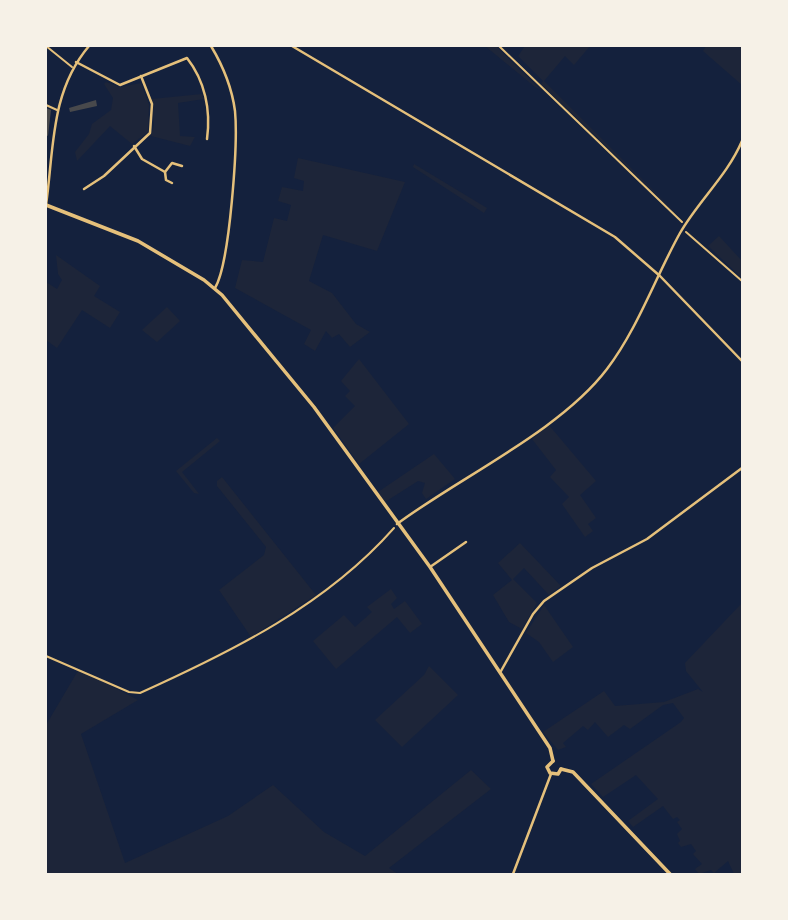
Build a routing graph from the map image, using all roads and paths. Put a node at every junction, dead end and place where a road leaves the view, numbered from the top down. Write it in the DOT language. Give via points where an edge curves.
graph roads {
  1 [pos="46,46"];
  2 [pos="89,46"];
  3 [pos="211,46"];
  4 [pos="292,46"];
  5 [pos="499,46"];
  6 [pos="76,62"];
  7 [pos="73,68"];
  8 [pos="141,76"];
  9 [pos="46,105"];
  10 [pos="58,110"];
  11 [pos="207,139"];
  12 [pos="743,141"];
  13 [pos="134,145"];
  14 [pos="182,166"];
  15 [pos="166,172"];
  16 [pos="172,183"];
  17 [pos="84,189"];
  18 [pos="46,205"];
  19 [pos="684,227"];
  20 [pos="660,276"];
  21 [pos="743,281"];
  22 [pos="215,288"];
  23 [pos="743,361"];
  24 [pos="743,468"];
  25 [pos="397,524"];
  26 [pos="466,542"];
  27 [pos="430,568"];
  28 [pos="46,656"];
  29 [pos="501,671"];
  30 [pos="553,761"];
  31 [pos="561,769"];
  32 [pos="551,774"];
  33 [pos="513,874"];
  34 [pos="670,874"];
  1 -- 7 [label="lane"];
  2 -- 6 [label="street"];
  3 -- 22 [label="street" via="231,91 235,119 225,246"];
  4 -- 20 [label="street" via="615,237"];
  5 -- 19 [label="path"];
  6 -- 7 [label="street"];
  6 -- 8 [label="street" via="115,85"];
  7 -- 10 [label="street"];
  8 -- 11 [label="street" via="187,58 208,107"];
  8 -- 13 [label="street" via="152,104 152,124 148,136"];
  9 -- 10 [label="lane"];
  10 -- 18 [label="street"];
  12 -- 19 [label="street" via="728,171"];
  13 -- 15 [label="street" via="142,159"];
  13 -- 17 [label="street"];
  14 -- 15 [label="street" via="172,163"];
  15 -- 16 [label="street" via="166,180"];
  18 -- 22 [label="street" via="128,236"];
  19 -- 20 [label="street"];
  19 -- 21 [label="path"];
  20 -- 23 [label="street"];
  20 -- 25 [label="street" via="614,357 586,391 526,438"];
  22 -- 25 [label="street" via="314,407"];
  24 -- 29 [label="street" via="647,539 592,568 544,601"];
  25 -- 27 [label="street"];
  25 -- 28 [label="path" via="357,566 281,622 134,694"];
  26 -- 27 [label="street"];
  27 -- 29 [label="street"];
  29 -- 30 [label="street" via="550,748"];
  30 -- 31 [label="street"];
  30 -- 32 [label="street" via="548,767"];
  31 -- 32 [label="street"];
  31 -- 34 [label="street" via="573,772"];
  32 -- 33 [label="street"];
}
